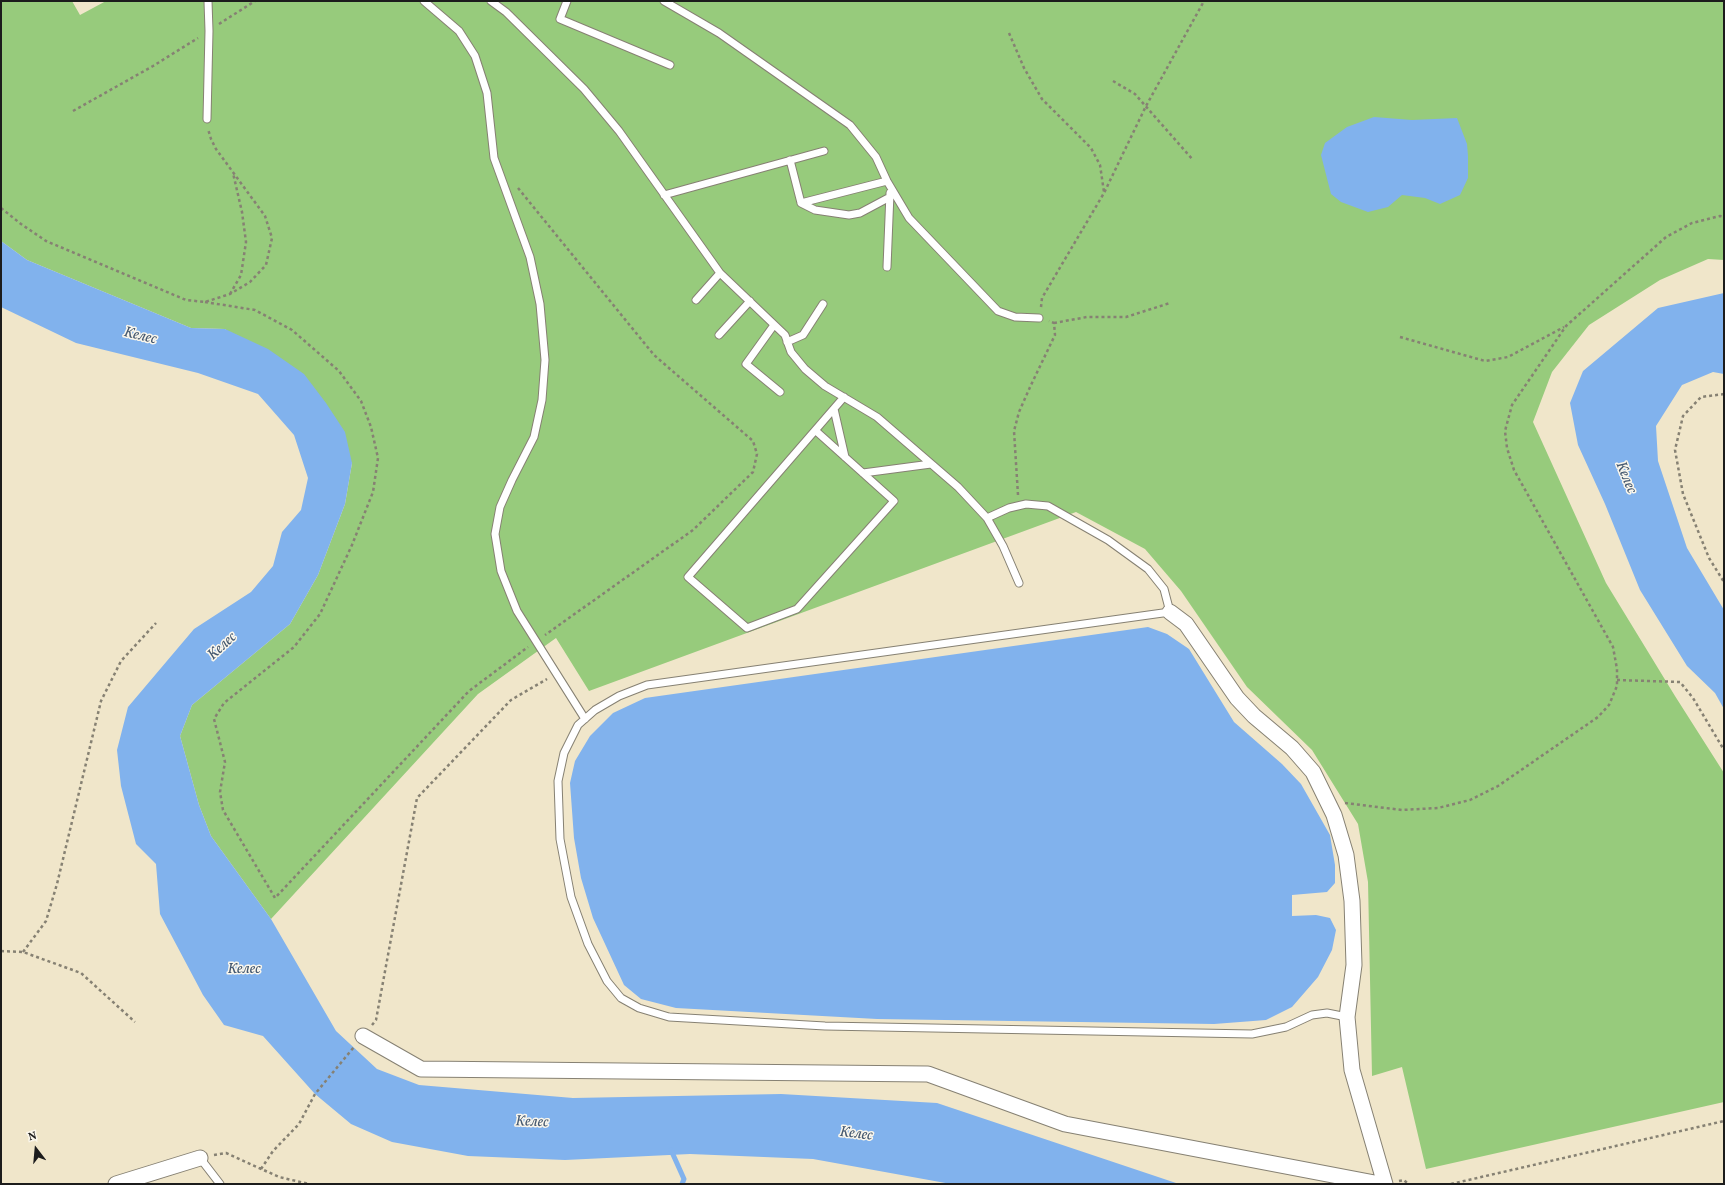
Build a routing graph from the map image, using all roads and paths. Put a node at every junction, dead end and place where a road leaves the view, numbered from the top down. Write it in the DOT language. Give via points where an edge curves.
graph roads {
  1 [pos="208,1"];
  2 [pos="255,1"];
  3 [pos="424,1"];
  4 [pos="491,1"];
  5 [pos="567,1"];
  6 [pos="664,1"];
  7 [pos="1204,1"];
  8 [pos="209,31"];
  9 [pos="1009,33"];
  10 [pos="670,65"];
  11 [pos="1113,81"];
  12 [pos="1146,106"];
  13 [pos="73,111"];
  14 [pos="206,119"];
  15 [pos="824,151"];
  16 [pos="790,160"];
  17 [pos="1193,160"];
  18 [pos="233,172"];
  19 [pos="514,183"];
  20 [pos="889,184"];
  21 [pos="1104,193"];
  22 [pos="664,195"];
  23 [pos="890,197"];
  24 [pos="801,203"];
  25 [pos="1,208"];
  26 [pos="1724,217"];
  27 [pos="887,267"];
  28 [pos="720,273"];
  29 [pos="230,294"];
  30 [pos="696,300"];
  31 [pos="750,301"];
  32 [pos="204,302"];
  33 [pos="1170,303"];
  34 [pos="823,304"];
  35 [pos="1039,318"];
  36 [pos="1054,323"];
  37 [pos="774,325"];
  38 [pos="1566,326"];
  39 [pos="719,335"];
  40 [pos="1400,337"];
  41 [pos="787,342"];
  42 [pos="780,392"];
  43 [pos="1724,394"];
  44 [pos="844,397"];
  45 [pos="834,409"];
  46 [pos="816,431"];
  47 [pos="845,457"];
  48 [pos="931,464"];
  49 [pos="862,473"];
  50 [pos="1019,506"];
  51 [pos="987,518"];
  52 [pos="1724,582"];
  53 [pos="1019,583"];
  54 [pos="1170,612"];
  55 [pos="156,624"];
  56 [pos="536,641"];
  57 [pos="556,674"];
  58 [pos="1617,680"];
  59 [pos="585,719"];
  60 [pos="1724,750"];
  61 [pos="1327,800"];
  62 [pos="1,951"];
  63 [pos="23,952"];
  64 [pos="1347,1018"];
  65 [pos="135,1022"];
  66 [pos="363,1036"];
  67 [pos="1724,1121"];
  68 [pos="200,1158"];
  69 [pos="261,1169"];
  70 [pos="116,1184"];
  71 [pos="220,1184"];
  72 [pos="309,1184"];
  73 [pos="1380,1184"];
  74 [pos="1385,1184"];
  75 [pos="1451,1184"];
  1 -- 8 [label="lane"];
  2 -- 8 [label="path"];
  3 -- 56 [label="lane" via="459,31 475,56 487,93 494,158 530,257 540,304 545,360 542,400 534,437 500,506 495,534 501,571 517,611"];
  4 -- 22 [label="lane" via="506,12 584,89 619,131"];
  5 -- 10 [label="lane" via="560,19"];
  6 -- 20 [label="lane" via="719,33 850,125 876,157"];
  7 -- 12 [label="path"];
  8 -- 13 [label="path" via="154,66"];
  8 -- 14 [label="lane"];
  9 -- 21 [label="path" via="1024,68 1042,99 1091,148 1100,165"];
  11 -- 12 [label="path" via="1135,94"];
  12 -- 17 [label="path"];
  12 -- 21 [label="path"];
  14 -- 18 [label="path" via="210,139"];
  15 -- 16 [label="lane"];
  16 -- 22 [label="lane"];
  16 -- 24 [label="lane"];
  18 -- 29 [label="path" via="246,242 240,275"];
  18 -- 29 [label="path" via="265,216 272,238 266,265 250,282"];
  19 -- 56 [label="path" via="654,356 753,441 757,454 753,472 693,530"];
  20 -- 23 [label="lane"];
  20 -- 24 [label="lane"];
  20 -- 35 [label="lane" via="909,218 998,311 1015,317"];
  21 -- 35 [label="path" via="1042,298"];
  22 -- 28 [label="lane"];
  23 -- 24 [label="lane" via="860,213 849,215 815,210"];
  23 -- 27 [label="lane"];
  25 -- 32 [label="path" via="46,241 186,300"];
  26 -- 38 [label="path" via="1692,223 1666,236"];
  28 -- 30 [label="lane"];
  28 -- 31 [label="lane"];
  29 -- 32 [label="path"];
  31 -- 37 [label="lane"];
  31 -- 39 [label="lane"];
  32 -- 56 [label="path" via="255,310 292,330 339,371 361,401 371,427 378,458 373,492 320,614 294,647 224,703 214,719 225,762 220,792 223,810 275,898 469,691"];
  33 -- 36 [label="path" via="1126,317 1087,317"];
  34 -- 41 [label="lane" via="803,335"];
  35 -- 36 [label="path"];
  36 -- 50 [label="path" via="1055,335 1019,412 1014,431"];
  37 -- 41 [label="lane" via="785,335"];
  37 -- 42 [label="lane" via="746,364"];
  38 -- 40 [label="path" via="1508,357 1485,361"];
  38 -- 58 [label="path" via="1512,406 1505,431 1507,448 1514,470 1613,647"];
  41 -- 44 [label="lane" via="791,352 805,369 825,386"];
  43 -- 52 [label="path" via="1701,397 1683,416 1674,450 1683,494 1709,558"];
  44 -- 45 [label="lane"];
  44 -- 48 [label="lane" via="876,417"];
  45 -- 46 [label="lane"];
  45 -- 47 [label="lane"];
  46 -- 47 [label="lane"];
  46 -- 49 [label="lane" via="688,577 747,628 797,609 894,501"];
  47 -- 49 [label="lane"];
  48 -- 49 [label="lane"];
  48 -- 51 [label="lane" via="958,487"];
  50 -- 51 [label="lane"];
  50 -- 54 [label="lane" via="1048,506 1108,540 1148,569 1164,589"];
  51 -- 53 [label="lane" via="1004,546"];
  54 -- 59 [label="lane" via="647,685 619,696"];
  54 -- 61 [label="street" via="1186,624 1237,698 1292,748 1313,772"];
  55 -- 63 [label="path" via="121,661 101,701 46,921"];
  56 -- 57 [label="lane"];
  57 -- 59 [label="lane"];
  57 -- 66 [label="path" via="511,700 417,798 376,1020"];
  58 -- 60 [label="path" via="1680,682 1693,698"];
  58 -- 61 [label="path" via="1609,705 1598,716 1498,786 1470,800 1438,808 1402,810"];
  59 -- 64 [label="lane" via="578,725 564,753 558,781 560,839 571,897 588,944 607,981 622,998 639,1008 669,1017 824,1026 1244,1034 1286,1027 1312,1015 1327,1013"];
  61 -- 64 [label="street" via="1346,855 1352,901 1354,965"];
  62 -- 63 [label="path"];
  63 -- 65 [label="path" via="81,973"];
  64 -- 74 [label="street" via="1352,1070"];
  66 -- 69 [label="path" via="315,1094 299,1124 273,1151"];
  66 -- 73 [label="street" via="421,1069 928,1074 1065,1124"];
  67 -- 75 [label="path"];
  68 -- 69 [label="path" via="226,1153"];
  68 -- 70 [label="street"];
  68 -- 71 [label="lane"];
  69 -- 72 [label="path" via="279,1177"];
}
